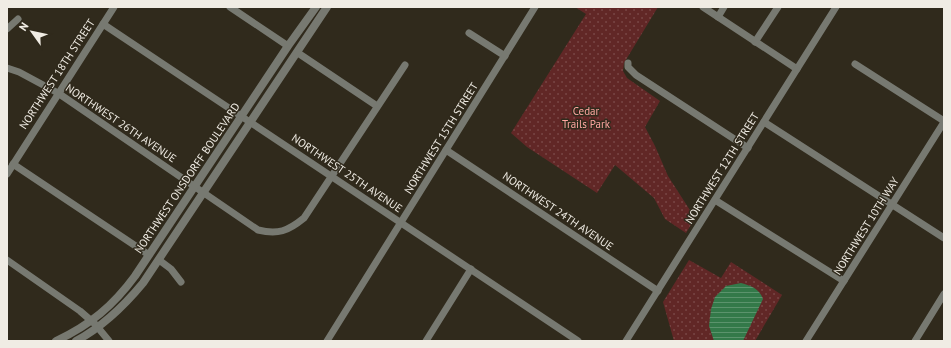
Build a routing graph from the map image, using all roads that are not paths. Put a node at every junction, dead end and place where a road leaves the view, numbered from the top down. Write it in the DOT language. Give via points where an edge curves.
graph roads {
  1 [pos="114,7"];
  2 [pos="230,7"];
  3 [pos="316,7"];
  4 [pos="327,7"];
  5 [pos="535,7"];
  6 [pos="703,7"];
  7 [pos="724,7"];
  8 [pos="778,7"];
  9 [pos="836,7"];
  10 [pos="718,17"];
  11 [pos="18,19"];
  12 [pos="103,24"];
  13 [pos="7,29"];
  14 [pos="469,34"];
  15 [pos="755,42"];
  16 [pos="288,46"];
  17 [pos="298,52"];
  18 [pos="505,56"];
  19 [pos="628,63"];
  20 [pos="855,64"];
  21 [pos="405,65"];
  22 [pos="7,68"];
  23 [pos="797,69"];
  24 [pos="58,93"];
  25 [pos="378,106"];
  26 [pos="242,117"];
  27 [pos="251,122"];
  28 [pos="764,122"];
  29 [pos="944,122"];
  30 [pos="748,148"];
  31 [pos="446,150"];
  32 [pos="13,164"];
  33 [pos="7,174"];
  34 [pos="331,176"];
  35 [pos="195,187"];
  36 [pos="204,193"];
  37 [pos="715,200"];
  38 [pos="892,204"];
  39 [pos="401,223"];
  40 [pos="944,238"];
  41 [pos="149,255"];
  42 [pos="7,260"];
  43 [pos="160,260"];
  44 [pos="471,270"];
  45 [pos="844,281"];
  46 [pos="181,282"];
  47 [pos="658,291"];
  48 [pos="944,294"];
  49 [pos="92,321"];
  50 [pos="98,328"];
  51 [pos="56,341"];
  52 [pos="76,341"];
  53 [pos="109,341"];
  54 [pos="327,341"];
  55 [pos="427,341"];
  56 [pos="578,341"];
  57 [pos="626,341"];
  58 [pos="806,341"];
  59 [pos="915,341"];
  1 -- 12 [label="street, NORTHWEST 18TH STREET"];
  2 -- 16 [label="street"];
  3 -- 16 [label="street, NORTHWEST ONSDORFF BOULEVARD"];
  4 -- 17 [label="street, NORTHWEST ONSDORFF BOULEVARD"];
  5 -- 18 [label="street, NORTHWEST 15TH STREET"];
  6 -- 10 [label="street"];
  7 -- 10 [label="street"];
  8 -- 15 [label="street"];
  9 -- 23 [label="street, NORTHWEST 12TH STREET"];
  10 -- 15 [label="street"];
  11 -- 13 [label="street"];
  12 -- 24 [label="street, NORTHWEST 18TH STREET"];
  12 -- 26 [label="street, NORTHWEST 25TH AVENUE"];
  14 -- 18 [label="street"];
  15 -- 23 [label="street"];
  16 -- 26 [label="street, NORTHWEST ONSDORFF BOULEVARD"];
  17 -- 25 [label="street"];
  17 -- 27 [label="street, NORTHWEST ONSDORFF BOULEVARD"];
  18 -- 31 [label="street, NORTHWEST 15TH STREET"];
  19 -- 30 [label="street" via="628,67 636,75"];
  20 -- 29 [label="street"];
  21 -- 25 [label="street"];
  22 -- 24 [label="street, NORTHWEST 26TH AVENUE"];
  23 -- 28 [label="street, NORTHWEST 12TH STREET"];
  24 -- 32 [label="street, NORTHWEST 18TH STREET"];
  24 -- 35 [label="street, NORTHWEST 26TH AVENUE"];
  25 -- 34 [label="street"];
  26 -- 27 [label="street, NORTHWEST 25TH AVENUE"];
  26 -- 35 [label="street, NORTHWEST ONSDORFF BOULEVARD"];
  27 -- 34 [label="street, NORTHWEST 25TH AVENUE"];
  27 -- 36 [label="street, NORTHWEST ONSDORFF BOULEVARD"];
  28 -- 30 [label="street, NORTHWEST 12TH STREET"];
  28 -- 38 [label="street"];
  29 -- 38 [label="street, NORTHWEST 10TH WAY"];
  30 -- 37 [label="street, NORTHWEST 12TH STREET"];
  31 -- 39 [label="street, NORTHWEST 15TH STREET"];
  31 -- 47 [label="street, NORTHWEST 24TH AVENUE"];
  32 -- 33 [label="street, NORTHWEST 18TH STREET"];
  32 -- 41 [label="street"];
  34 -- 36 [label="street, NORTHWEST 26TH AVENUE" via="304,218 295,226 270,233 258,230"];
  34 -- 39 [label="street, NORTHWEST 25TH AVENUE"];
  35 -- 36 [label="street, NORTHWEST 26TH AVENUE"];
  35 -- 41 [label="street, NORTHWEST ONSDORFF BOULEVARD"];
  36 -- 43 [label="street, NORTHWEST ONSDORFF BOULEVARD"];
  37 -- 45 [label="street"];
  37 -- 47 [label="street, NORTHWEST 12TH STREET"];
  38 -- 40 [label="street"];
  38 -- 45 [label="street, NORTHWEST 10TH WAY"];
  39 -- 44 [label="street, NORTHWEST 25TH AVENUE"];
  39 -- 54 [label="street, NORTHWEST 15TH STREET"];
  41 -- 49 [label="street, NORTHWEST ONSDORFF BOULEVARD" via="123,292"];
  42 -- 49 [label="street"];
  43 -- 46 [label="street"];
  43 -- 50 [label="street, NORTHWEST ONSDORFF BOULEVARD" via="130,299"];
  44 -- 55 [label="street"];
  44 -- 56 [label="street, NORTHWEST 25TH AVENUE"];
  45 -- 58 [label="street, NORTHWEST 10TH WAY"];
  47 -- 57 [label="street, NORTHWEST 12TH STREET"];
  48 -- 59 [label="street"];
  49 -- 50 [label="street"];
  49 -- 51 [label="street, NORTHWEST ONSDORFF BOULEVARD"];
  50 -- 52 [label="street, NORTHWEST ONSDORFF BOULEVARD"];
  50 -- 53 [label="street"];
}
